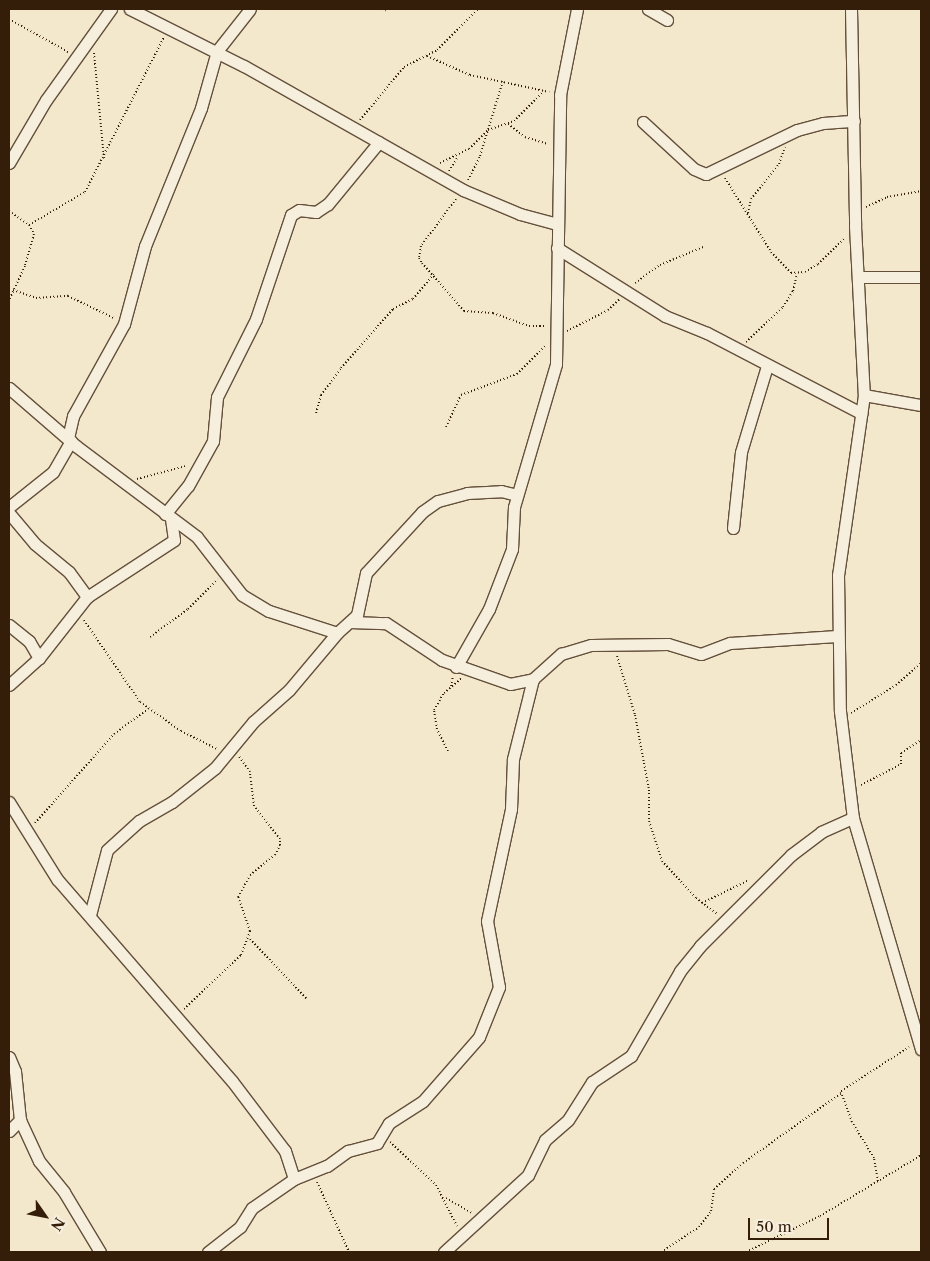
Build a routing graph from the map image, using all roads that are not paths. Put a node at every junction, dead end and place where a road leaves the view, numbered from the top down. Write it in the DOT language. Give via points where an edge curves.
graph roads {
  1 [pos="111,9"];
  2 [pos="130,9"];
  3 [pos="250,9"];
  4 [pos="577,9"];
  5 [pos="648,9"];
  6 [pos="851,9"];
  7 [pos="667,20"];
  8 [pos="217,51"];
  9 [pos="854,121"];
  10 [pos="643,122"];
  11 [pos="379,142"];
  12 [pos="9,163"];
  13 [pos="557,224"];
  14 [pos="556,248"];
  15 [pos="859,277"];
  16 [pos="921,277"];
  17 [pos="767,366"];
  18 [pos="9,388"];
  19 [pos="864,395"];
  20 [pos="921,405"];
  21 [pos="862,413"];
  22 [pos="69,440"];
  23 [pos="517,495"];
  24 [pos="9,507"];
  25 [pos="9,513"];
  26 [pos="168,516"];
  27 [pos="733,528"];
  28 [pos="87,597"];
  29 [pos="350,622"];
  30 [pos="9,625"];
  31 [pos="337,633"];
  32 [pos="837,636"];
  33 [pos="39,658"];
  34 [pos="456,667"];
  35 [pos="533,679"];
  36 [pos="9,685"];
  37 [pos="9,802"];
  38 [pos="853,818"];
  39 [pos="90,915"];
  40 [pos="920,1045"];
  41 [pos="9,1057"];
  42 [pos="20,1120"];
  43 [pos="9,1131"];
  44 [pos="294,1178"];
  45 [pos="100,1252"];
  46 [pos="208,1252"];
  47 [pos="444,1252"];
  1 -- 12 [label="street"];
  2 -- 8 [label="street"];
  3 -- 8 [label="street"];
  4 -- 13 [label="street" via="560,95"];
  5 -- 7 [label="street"];
  6 -- 9 [label="street"];
  8 -- 11 [label="street"];
  8 -- 22 [label="street" via="202,108 145,246 124,324 73,416"];
  9 -- 10 [label="street" via="823,123 706,174 694,169"];
  9 -- 15 [label="street"];
  11 -- 13 [label="street" via="463,190 520,214"];
  11 -- 26 [label="street" via="328,204 316,212 299,210 291,215 263,301 218,397 217,428 200,465"];
  13 -- 14 [label="street"];
  14 -- 17 [label="street" via="665,316"];
  14 -- 23 [label="street" via="556,364"];
  15 -- 16 [label="street"];
  15 -- 19 [label="street"];
  17 -- 21 [label="street"];
  17 -- 27 [label="street" via="741,452"];
  18 -- 22 [label="street"];
  19 -- 20 [label="street"];
  19 -- 21 [label="street"];
  21 -- 32 [label="street" via="843,523"];
  22 -- 24 [label="street" via="53,472"];
  22 -- 26 [label="street" via="128,482"];
  23 -- 29 [label="street" via="501,491 467,493 438,501 422,512 366,573 361,606"];
  23 -- 34 [label="street" via="512,516 512,548 489,609"];
  25 -- 28 [label="street" via="35,544 69,572"];
  26 -- 28 [label="street" via="174,540"];
  26 -- 31 [label="street" via="205,545 242,594 259,606"];
  28 -- 33 [label="street"];
  29 -- 31 [label="street"];
  29 -- 34 [label="street" via="386,623"];
  30 -- 33 [label="street" via="28,641"];
  31 -- 39 [label="street" via="230,751 172,802 139,821 107,850"];
  32 -- 35 [label="street" via="730,643 701,654 668,644 575,648 562,654"];
  32 -- 38 [label="street" via="840,719"];
  33 -- 36 [label="street"];
  34 -- 35 [label="street" via="510,684"];
  35 -- 44 [label="street" via="513,759 511,809 487,921 500,987 474,1045 423,1101 394,1118 378,1143 348,1151 312,1172"];
  37 -- 39 [label="street" via="57,879"];
  38 -- 40 [label="street"];
  38 -- 47 [label="street" via="822,832 791,855 690,958 635,1050 592,1082 568,1120 540,1146 528,1175"];
  39 -- 44 [label="street" via="178,1014 285,1151"];
  41 -- 42 [label="street" via="14,1071"];
  42 -- 43 [label="street"];
  42 -- 45 [label="street" via="43,1169 64,1192"];
  44 -- 46 [label="street" via="252,1208 240,1227"];
}
